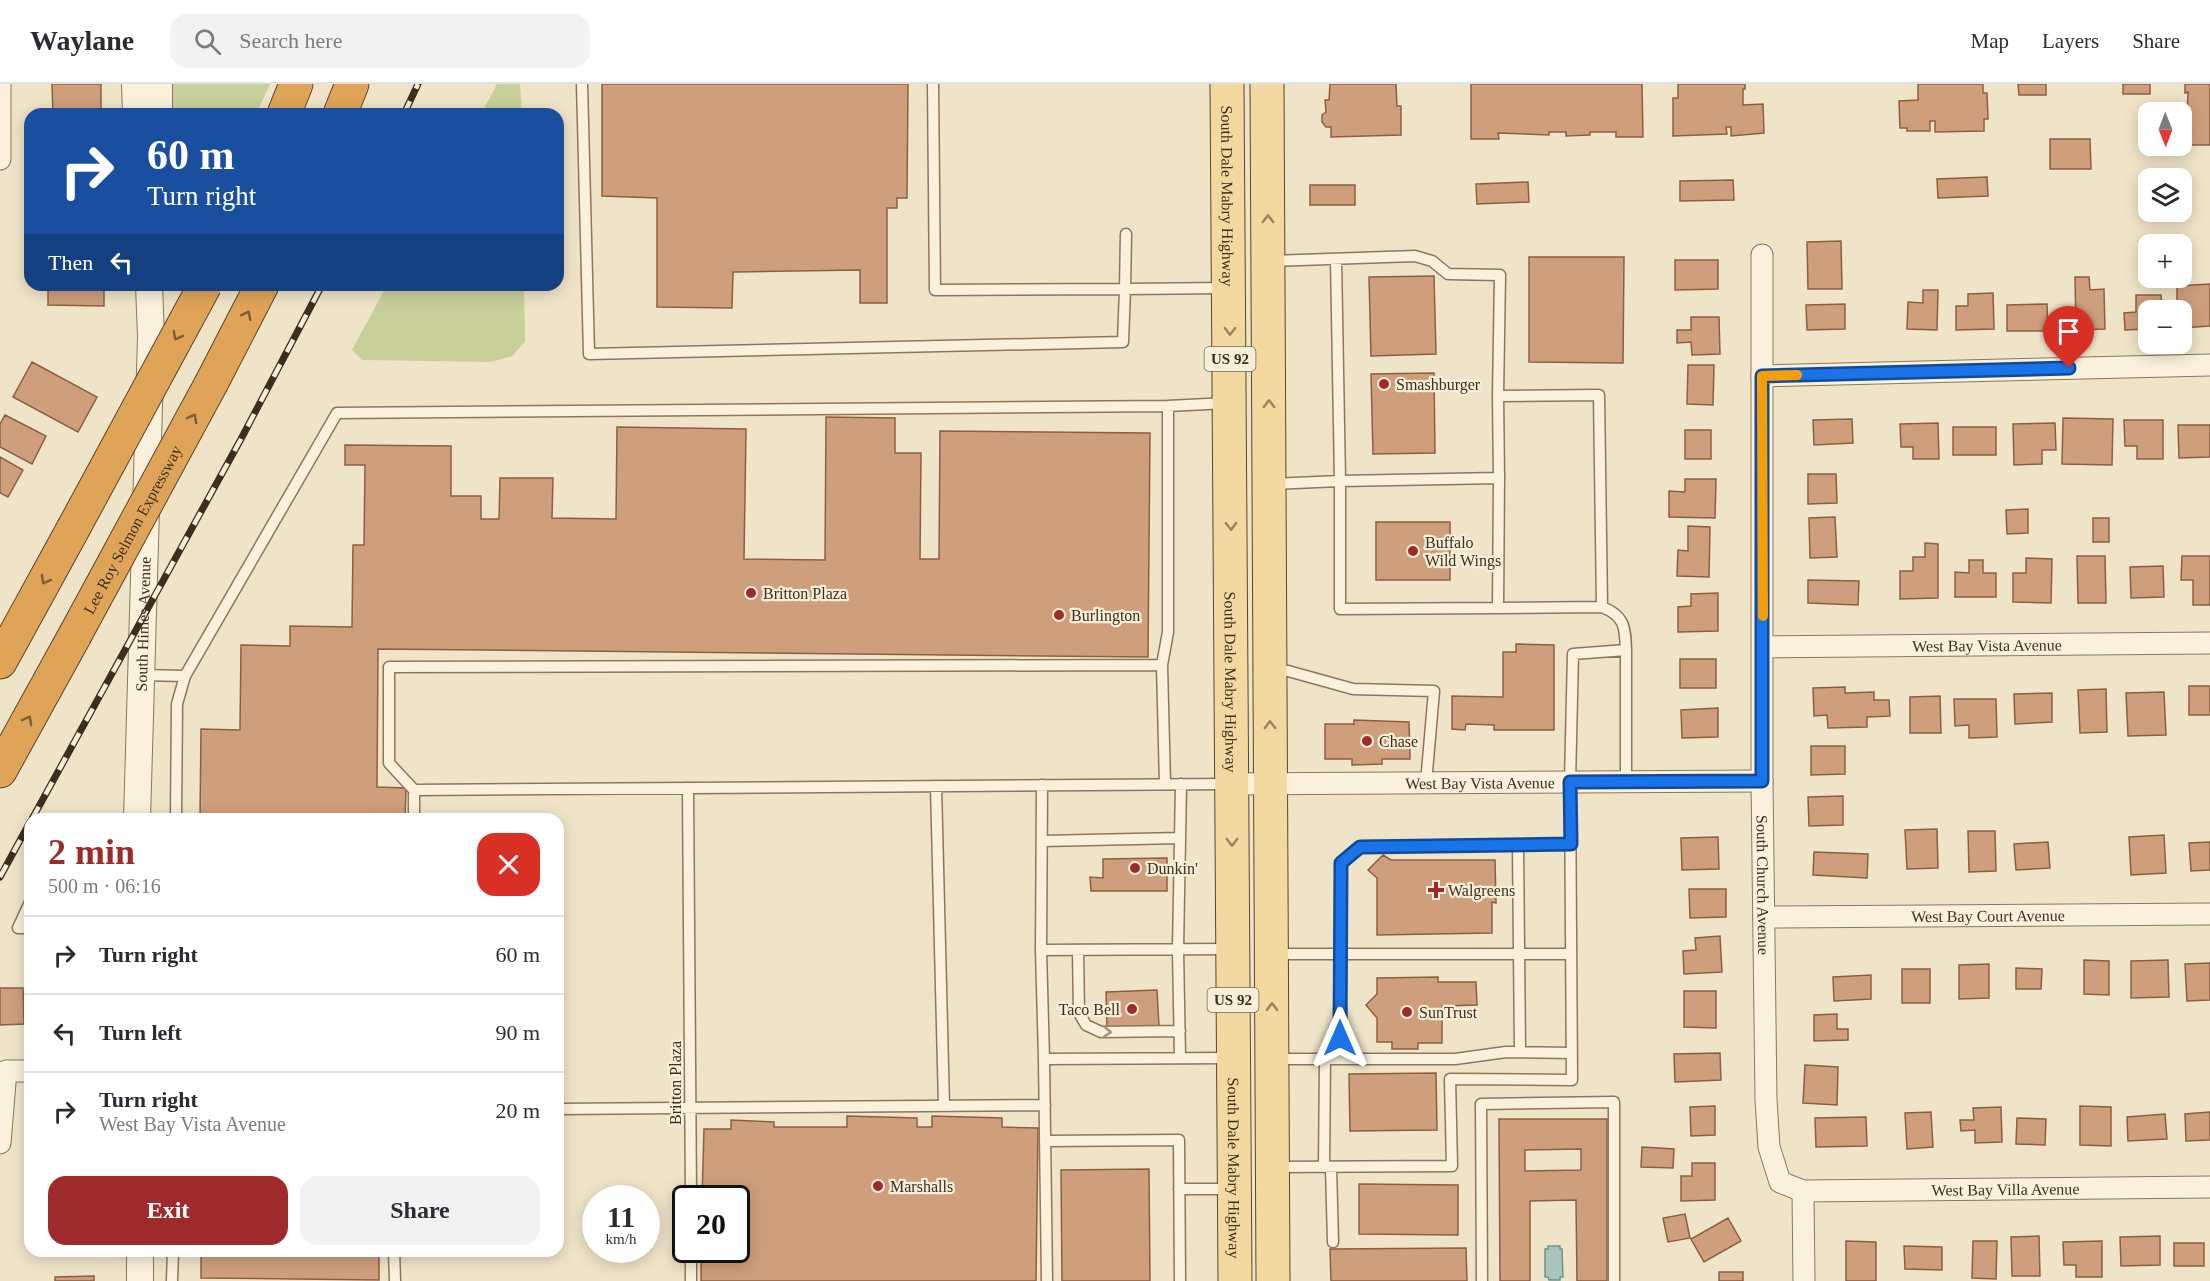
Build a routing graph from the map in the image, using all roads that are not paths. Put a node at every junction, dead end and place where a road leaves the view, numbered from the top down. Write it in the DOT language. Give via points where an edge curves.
graph roads {
  1 [pos="0,84"];
  2 [pos="135,84"];
  3 [pos="159,84"];
  4 [pos="296,84"];
  5 [pos="352,84"];
  6 [pos="582,84"];
  7 [pos="933,84"];
  8 [pos="1227,84"];
  9 [pos="1267,84"];
  10 [pos="0,104"];
  11 [pos="136,108"];
  12 [pos="159,108"];
  13 [pos="286,108"];
  14 [pos="342,108"];
  15 [pos="0,159"];
  16 [pos="1126,234"];
  17 [pos="1762,255"];
  18 [pos="1336,259"];
  19 [pos="1268,261"];
  20 [pos="1229,288"];
  21 [pos="1125,289"];
  22 [pos="149,291"];
  23 [pos="202,291"];
  24 [pos="259,291"];
  25 [pos="2210,365"];
  26 [pos="1762,376"];
  27 [pos="1498,396"];
  28 [pos="1168,406"];
  29 [pos="1230,406"];
  30 [pos="1499,477"];
  31 [pos="1340,481"];
  32 [pos="1269,484"];
  33 [pos="1270,584"];
  34 [pos="1602,607"];
  35 [pos="1498,608"];
  36 [pos="2210,643"];
  37 [pos="1763,647"];
  38 [pos="1626,650"];
  39 [pos="0,662"];
  40 [pos="1162,665"];
  41 [pos="1270,670"];
  42 [pos="141,675"];
  43 [pos="185,676"];
  44 [pos="0,771"];
  45 [pos="1762,781"];
  46 [pos="1570,782"];
  47 [pos="1626,782"];
  48 [pos="1426,783"];
  49 [pos="1166,784"];
  50 [pos="1181,784"];
  51 [pos="1232,784"];
  52 [pos="1271,784"];
  53 [pos="1042,785"];
  54 [pos="936,786"];
  55 [pos="688,788"];
  56 [pos="414,790"];
  57 [pos="137,813"];
  58 [pos="176,813"];
  59 [pos="414,813"];
  60 [pos="1180,838"];
  61 [pos="1042,842"];
  62 [pos="1571,844"];
  63 [pos="1518,845"];
  64 [pos="2210,914"];
  65 [pos="24,915"];
  66 [pos="1764,917"];
  67 [pos="24,928"];
  68 [pos="1178,949"];
  69 [pos="1233,949"];
  70 [pos="1041,950"];
  71 [pos="1078,950"];
  72 [pos="1271,954"];
  73 [pos="1340,954"];
  74 [pos="1519,954"];
  75 [pos="1571,954"];
  76 [pos="1180,1032"];
  77 [pos="1520,1052"];
  78 [pos="1572,1053"];
  79 [pos="1180,1058"];
  80 [pos="1234,1058"];
  81 [pos="1044,1059"];
  82 [pos="1272,1059"];
  83 [pos="1325,1059"];
  84 [pos="1340,1059"];
  85 [pos="24,1071"];
  86 [pos="1045,1105"];
  87 [pos="944,1106"];
  88 [pos="690,1108"];
  89 [pos="564,1109"];
  90 [pos="1045,1141"];
  91 [pos="0,1143"];
  92 [pos="1273,1167"];
  93 [pos="1328,1167"];
  94 [pos="691,1185"];
  95 [pos="2210,1187"];
  96 [pos="1179,1189"];
  97 [pos="1234,1189"];
  98 [pos="1803,1191"];
  99 [pos="1333,1242"];
  100 [pos="140,1257"];
  101 [pos="172,1257"];
  102 [pos="394,1257"];
  103 [pos="691,1263"];
  104 [pos="140,1281"];
  105 [pos="172,1281"];
  106 [pos="395,1281"];
  107 [pos="691,1281"];
  108 [pos="1047,1281"];
  109 [pos="1180,1281"];
  110 [pos="1235,1281"];
  111 [pos="1274,1281"];
  112 [pos="1482,1281"];
  113 [pos="1614,1281"];
  114 [pos="1804,1281"];
  1 -- 10 [label="street"];
  2 -- 11 [label="street"];
  3 -- 12 [label="street"];
  4 -- 13 [label="highway"];
  5 -- 14 [label="highway"];
  6 -- 21 [label="lane" via="589,354 1123,342"];
  7 -- 21 [label="lane" via="935,290"];
  8 -- 20 [label="main road, South Dale Mabry Highway / US 92"];
  19 -- 9 [label="main road, US 92, one-way"];
  10 -- 15 [label="street"];
  16 -- 21 [label="lane"];
  17 -- 26 [label="street, South Church Avenue"];
  18 -- 19 [label="lane"];
  18 -- 27 [label="lane" via="1415,256 1432,261 1448,274 1500,275"];
  18 -- 31 [label="lane"];
  32 -- 19 [label="main road, US 92, one-way"];
  20 -- 21 [label="lane"];
  20 -- 29 [label="main road, South Dale Mabry Highway / US 92, one-way"];
  22 -- 42 [label="street, South Himes Avenue"];
  23 -- 39 [label="highway, one-way, bridge"];
  44 -- 24 [label="highway, Lee Roy Selmon Expressway, one-way, bridge"];
  25 -- 26 [label="street"];
  26 -- 37 [label="street, South Church Avenue"];
  27 -- 30 [label="lane"];
  27 -- 34 [label="lane" via="1599,395"];
  28 -- 29 [label="lane"];
  28 -- 40 [label="lane" via="1168,632"];
  28 -- 43 [label="lane" via="337,413"];
  29 -- 33 [label="main road" via="1249,442 1250,508"];
  29 -- 51 [label="main road, South Dale Mabry Highway / US 92, one-way"];
  30 -- 31 [label="lane"];
  30 -- 35 [label="lane"];
  31 -- 32 [label="lane"];
  31 -- 35 [label="lane" via="1340,609"];
  32 -- 33 [label="main road, US 92"];
  33 -- 41 [label="main road, US 92"];
  34 -- 35 [label="lane"];
  34 -- 38 [label="lane" via="1614,612 1625,627"];
  36 -- 37 [label="street, West Bay Vista Avenue"];
  37 -- 45 [label="street, South Church Avenue"];
  38 -- 46 [label="lane" via="1573,654"];
  38 -- 47 [label="lane"];
  40 -- 49 [label="lane"];
  40 -- 56 [label="lane" via="389,667 389,763"];
  41 -- 48 [label="lane" via="1288,671 1353,689 1434,691"];
  52 -- 41 [label="main road, US 92, one-way"];
  42 -- 43 [label="lane"];
  42 -- 57 [label="street, South Himes Avenue"];
  43 -- 58 [label="lane" via="177,704"];
  45 -- 47 [label="street, West Bay Vista Avenue"];
  45 -- 66 [label="street, South Church Avenue"];
  46 -- 47 [label="street, West Bay Vista Avenue"];
  46 -- 48 [label="street, West Bay Vista Avenue"];
  46 -- 62 [label="lane"];
  48 -- 52 [label="street, West Bay Vista Avenue"];
  49 -- 50 [label="lane"];
  49 -- 53 [label="lane"];
  50 -- 51 [label="lane"];
  50 -- 60 [label="lane"];
  51 -- 52 [label="street, West Bay Vista Avenue"];
  51 -- 69 [label="main road, South Dale Mabry Highway / US 92, one-way"];
  52 -- 72 [label="main road, US 92"];
  53 -- 54 [label="lane"];
  53 -- 61 [label="lane"];
  54 -- 55 [label="lane"];
  54 -- 87 [label="lane"];
  55 -- 56 [label="lane"];
  55 -- 88 [label="lane, Britton Plaza"];
  56 -- 59 [label="lane"];
  60 -- 61 [label="lane"];
  60 -- 68 [label="lane"];
  61 -- 70 [label="lane"];
  62 -- 63 [label="lane"];
  62 -- 75 [label="lane"];
  63 -- 73 [label="lane" via="1360,847 1341,863"];
  63 -- 74 [label="lane"];
  64 -- 66 [label="street, West Bay Court Avenue"];
  65 -- 67 [label="lane" via="18,928"];
  66 -- 98 [label="street, South Church Avenue" via="1768,1147 1780,1182"];
  68 -- 69 [label="lane"];
  68 -- 71 [label="lane"];
  68 -- 76 [label="lane"];
  69 -- 80 [label="main road, South Dale Mabry Highway / US 92"];
  70 -- 71 [label="lane"];
  70 -- 81 [label="lane"];
  71 -- 76 [label="lane, one-way" via="1079,1013 1086,1025 1101,1032"];
  72 -- 73 [label="lane"];
  82 -- 72 [label="main road, US 92, one-way"];
  73 -- 74 [label="lane"];
  73 -- 84 [label="lane"];
  74 -- 75 [label="lane"];
  74 -- 77 [label="lane"];
  75 -- 78 [label="lane"];
  76 -- 79 [label="lane"];
  77 -- 78 [label="lane"];
  77 -- 84 [label="lane" via="1455,1059"];
  78 -- 93 [label="lane" via="1572,1080 1450,1078 1452,1167"];
  79 -- 80 [label="lane"];
  79 -- 81 [label="lane"];
  80 -- 97 [label="main road, South Dale Mabry Highway / US 92"];
  81 -- 86 [label="lane"];
  82 -- 83 [label="lane"];
  82 -- 92 [label="main road, US 92"];
  83 -- 84 [label="lane"];
  83 -- 93 [label="lane"];
  85 -- 91 [label="street" via="6,1071"];
  86 -- 87 [label="lane"];
  86 -- 90 [label="lane"];
  87 -- 88 [label="lane"];
  88 -- 89 [label="lane"];
  88 -- 94 [label="lane, Britton Plaza"];
  90 -- 96 [label="lane" via="1179,1140"];
  90 -- 108 [label="lane"];
  92 -- 93 [label="lane"];
  92 -- 111 [label="main road, US 92"];
  93 -- 99 [label="lane"];
  95 -- 98 [label="street, West Bay Villa Avenue"];
  96 -- 97 [label="lane"];
  96 -- 109 [label="lane"];
  97 -- 110 [label="main road, South Dale Mabry Highway / US 92"];
  98 -- 114 [label="street"];
  100 -- 104 [label="street"];
  101 -- 105 [label="lane"];
  102 -- 106 [label="lane"];
  103 -- 107 [label="lane"];
  112 -- 113 [label="lane" via="1480,1104 1614,1102"];
}
